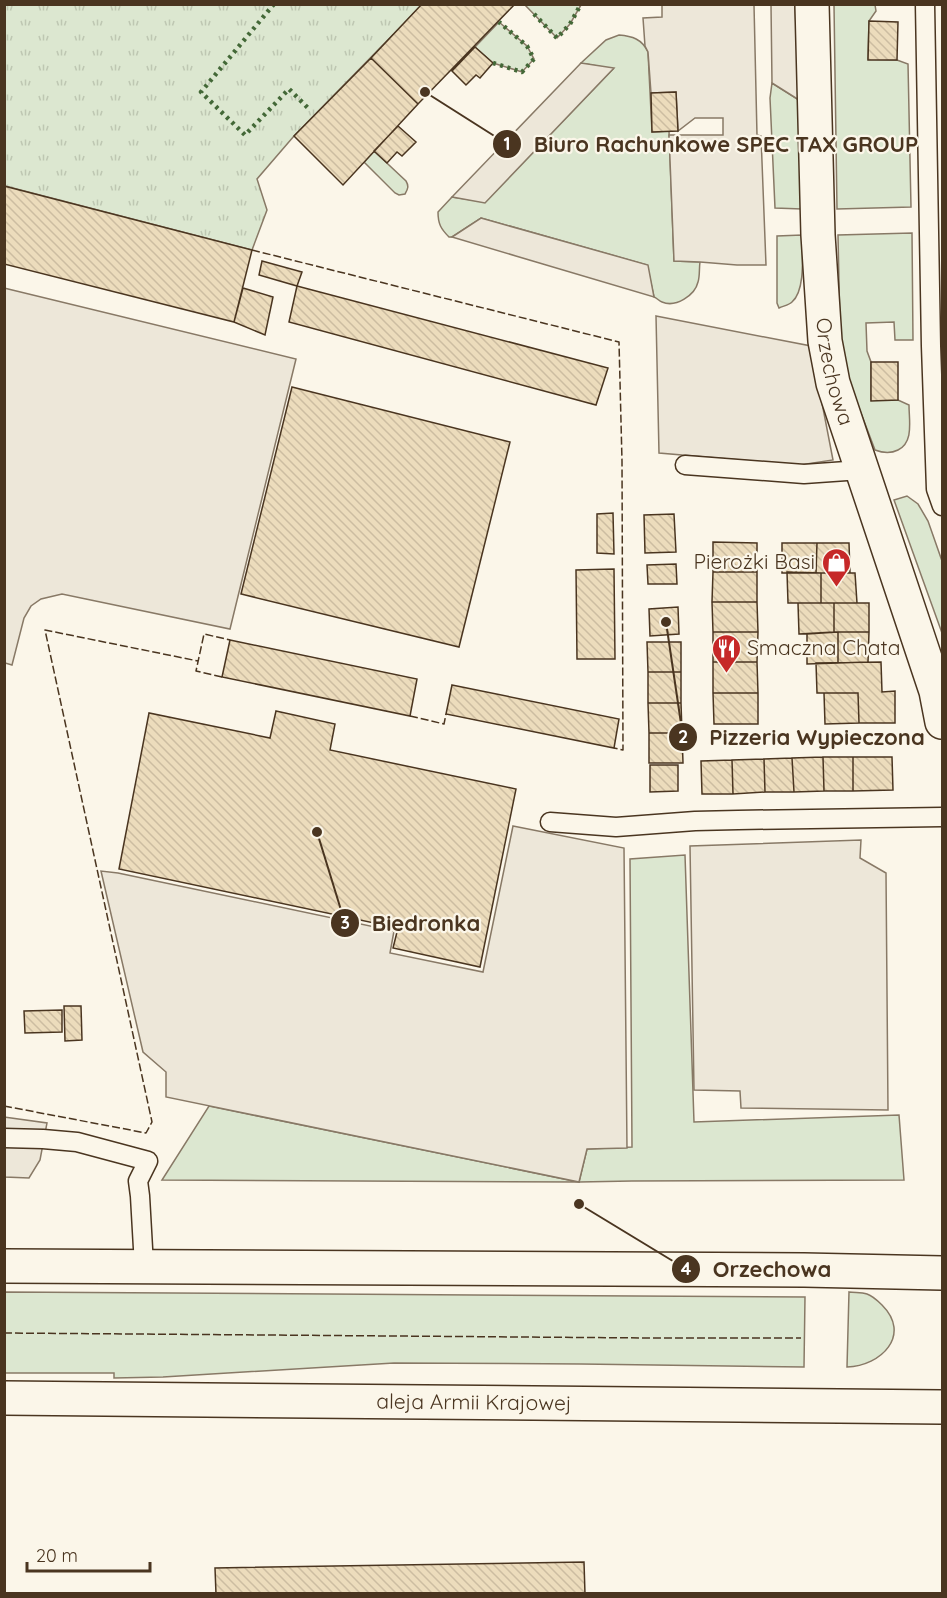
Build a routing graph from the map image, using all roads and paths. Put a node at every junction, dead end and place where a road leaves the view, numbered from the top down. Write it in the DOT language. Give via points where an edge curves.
graph roads {
  1 [pos="812,4"];
  2 [pos="925,4"];
  3 [pos="685,465"];
  4 [pos="861,470"];
  5 [pos="942,506"];
  6 [pos="942,722"];
  7 [pos="942,817"];
  8 [pos="550,822"];
  9 [pos="4,1138"];
  10 [pos="4,1266"];
  11 [pos="144,1266"];
  12 [pos="942,1273"];
  13 [pos="4,1398"];
  14 [pos="942,1407"];
  1 -- 4 [label="main road, Orzechowa" via="825,341 833,383"];
  2 -- 5 [label="lane" via="932,382 936,489"];
  3 -- 4 [label="lane" via="804,474"];
  4 -- 6 [label="main road, Orzechowa" via="936,691"];
  7 -- 8 [label="lane" via="727,820 616,827"];
  9 -- 11 [label="lane" via="76,1142 148,1161 138,1181"];
  10 -- 11 [label="main road"];
  11 -- 12 [label="main road"];
  13 -- 14 [label="main road, aleja Armii Krajowej"];
}
